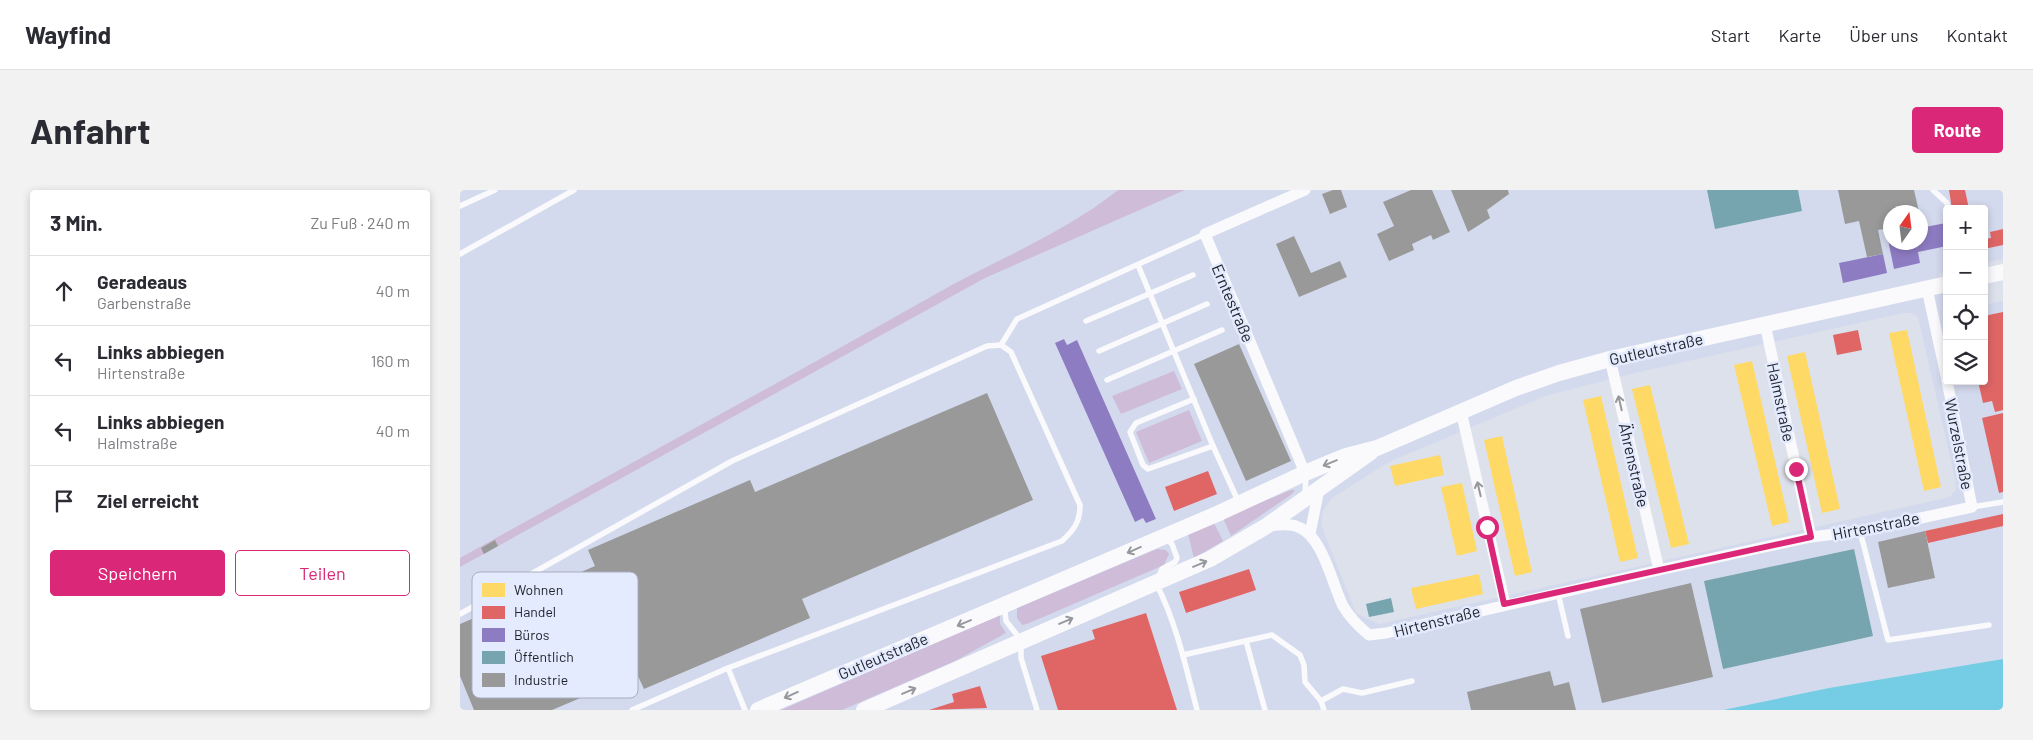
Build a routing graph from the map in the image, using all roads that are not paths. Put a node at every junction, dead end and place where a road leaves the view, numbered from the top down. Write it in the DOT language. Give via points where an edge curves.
graph roads {
  1 [pos="495,190"];
  2 [pos="574,190"];
  3 [pos="1305,190"];
  4 [pos="1933,190"];
  5 [pos="1948,205"];
  6 [pos="460,206"];
  7 [pos="1205,234"];
  8 [pos="460,254"];
  9 [pos="1138,265"];
  10 [pos="2003,272"];
  11 [pos="1193,275"];
  12 [pos="1988,275"];
  13 [pos="1943,285"];
  14 [pos="1927,289"];
  15 [pos="1150,294"];
  16 [pos="1207,304"];
  17 [pos="1086,321"];
  18 [pos="1162,323"];
  19 [pos="1765,324"];
  20 [pos="1222,330"];
  21 [pos="1001,345"];
  22 [pos="1174,350"];
  23 [pos="1099,351"];
  24 [pos="1610,359"];
  25 [pos="1943,363"];
  26 [pos="1107,380"];
  27 [pos="1948,385"];
  28 [pos="1194,399"];
  29 [pos="1461,411"];
  30 [pos="1213,446"];
  31 [pos="1377,448"];
  32 [pos="1305,473"];
  33 [pos="1319,489"];
  34 [pos="1305,499"];
  35 [pos="2003,502"];
  36 [pos="1240,504"];
  37 [pos="1972,507"];
  38 [pos="1265,527"];
  39 [pos="1860,531"];
  40 [pos="1310,534"];
  41 [pos="1162,537"];
  42 [pos="1811,537"];
  43 [pos="1659,570"];
  44 [pos="535,572"];
  45 [pos="1156,583"];
  46 [pos="1558,593"];
  47 [pos="1009,604"];
  48 [pos="1504,604"];
  49 [pos="472,607"];
  50 [pos="460,614"];
  51 [pos="1989,625"];
  52 [pos="1568,636"];
  53 [pos="1021,640"];
  54 [pos="1246,641"];
  55 [pos="1183,655"];
  56 [pos="728,668"];
  57 [pos="1412,681"];
  58 [pos="1321,701"];
  59 [pos="632,710"];
  60 [pos="745,710"];
  61 [pos="758,710"];
  62 [pos="864,710"];
  63 [pos="1036,710"];
  64 [pos="1197,710"];
  65 [pos="1265,710"];
  66 [pos="1324,710"];
  1 -- 6 [label="lane"];
  2 -- 8 [label="lane"];
  3 -- 7 [label="street"];
  4 -- 5 [label="lane"];
  7 -- 9 [label="lane"];
  7 -- 32 [label="street, Erntestraße"];
  9 -- 15 [label="lane"];
  9 -- 21 [label="lane" via="1017,319"];
  10 -- 12 [label="main road"];
  11 -- 15 [label="lane"];
  13 -- 14 [label="main road, Gutleutstraße"];
  14 -- 19 [label="main road, Gutleutstraße"];
  14 -- 25 [label="street, Wurzelstraße"];
  15 -- 17 [label="lane"];
  15 -- 18 [label="lane"];
  16 -- 18 [label="lane"];
  18 -- 22 [label="lane"];
  18 -- 23 [label="lane"];
  19 -- 24 [label="main road, Gutleutstraße"];
  19 -- 42 [label="street, Halmstraße"];
  20 -- 22 [label="lane"];
  21 -- 44 [label="lane" via="988,346 732,461"];
  21 -- 56 [label="lane" via="1012,352 1080,505 1080,518 1073,532 1062,541"];
  22 -- 26 [label="lane"];
  22 -- 28 [label="lane"];
  24 -- 29 [label="main road, Gutleutstraße" via="1559,373"];
  43 -- 24 [label="street, Ährenstraße, one-way"];
  27 -- 37 [label="street, Wurzelstraße"];
  28 -- 30 [label="lane"];
  28 -- 30 [label="lane" via="1136,423 1130,432 1143,465 1148,469"];
  29 -- 31 [label="main road, Gutleutstraße"];
  48 -- 29 [label="street, one-way"];
  30 -- 36 [label="lane"];
  31 -- 32 [label="main road, Gutleutstraße, one-way" via="1346,456"];
  31 -- 33 [label="main road, Gutleutstraße"];
  32 -- 34 [label="lane"];
  32 -- 36 [label="main road, Gutleutstraße"];
  33 -- 34 [label="main road, Gutleutstraße"];
  33 -- 40 [label="street"];
  34 -- 38 [label="main road, Gutleutstraße"];
  35 -- 37 [label="lane"];
  36 -- 41 [label="main road, Gutleutstraße"];
  37 -- 39 [label="street, Hirtenstraße"];
  38 -- 40 [label="street" via="1280,524 1298,526"];
  45 -- 38 [label="main road, Gutleutstraße, one-way" via="1210,559"];
  39 -- 42 [label="street, Hirtenstraße"];
  39 -- 51 [label="lane" via="1888,640"];
  40 -- 48 [label="street, Hirtenstraße" via="1318,545 1344,606 1355,624 1369,635"];
  41 -- 45 [label="lane, Gutleutstraße" via="1172,544 1177,558 1162,569"];
  41 -- 47 [label="main road, Gutleutstraße, one-way"];
  42 -- 43 [label="street, Hirtenstraße"];
  43 -- 46 [label="street, Hirtenstraße"];
  53 -- 45 [label="main road, Gutleutstraße, one-way"];
  45 -- 55 [label="lane"];
  46 -- 48 [label="street, Hirtenstraße"];
  46 -- 52 [label="lane"];
  47 -- 53 [label="lane" via="1005,612 1006,621"];
  47 -- 61 [label="main road, Gutleutstraße, one-way"];
  49 -- 50 [label="lane"];
  62 -- 53 [label="main road, Gutleutstraße, one-way"];
  53 -- 63 [label="lane" via="1021,658"];
  54 -- 55 [label="lane"];
  54 -- 58 [label="lane" via="1272,635 1300,655 1305,682"];
  54 -- 65 [label="lane"];
  55 -- 64 [label="lane"];
  56 -- 59 [label="lane"];
  56 -- 60 [label="lane"];
  57 -- 58 [label="lane" via="1362,693 1343,689"];
  58 -- 66 [label="lane"];
}
